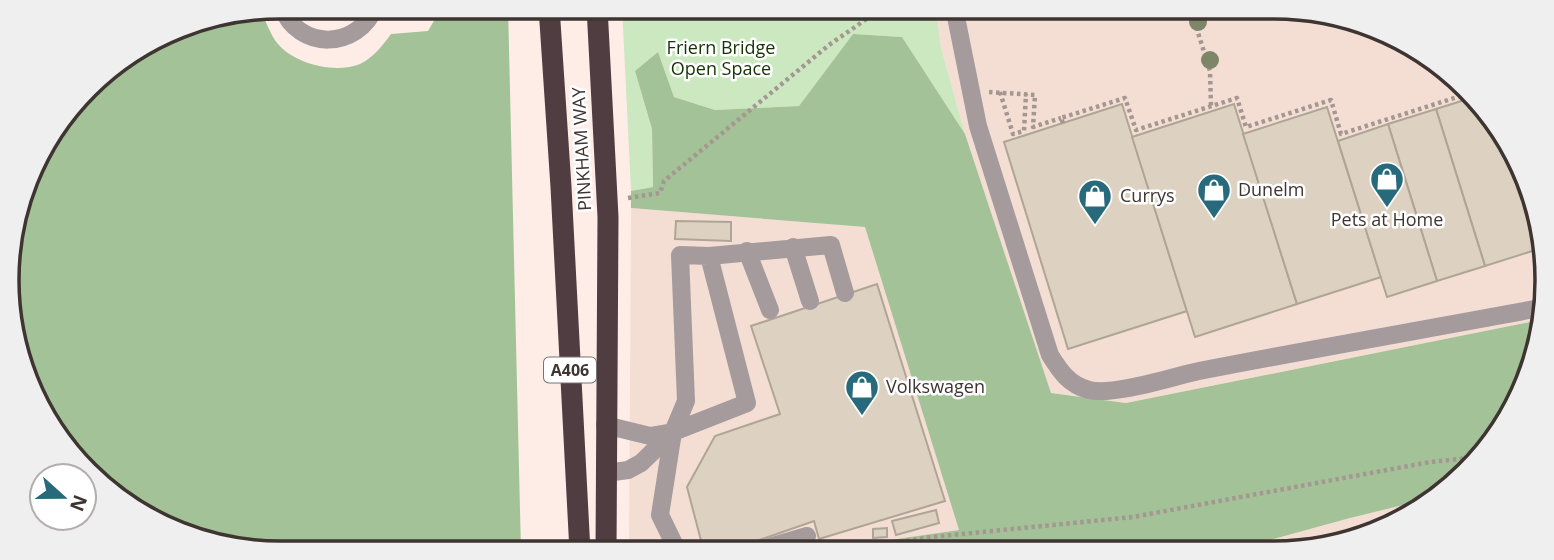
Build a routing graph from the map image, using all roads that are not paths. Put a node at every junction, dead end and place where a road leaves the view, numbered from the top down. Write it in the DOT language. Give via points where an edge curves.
graph roads {
  1 [pos="290,19"];
  2 [pos="370,19"];
  3 [pos="550,19"];
  4 [pos="598,19"];
  5 [pos="956,19"];
  6 [pos="793,247"];
  7 [pos="747,251"];
  8 [pos="709,256"];
  9 [pos="845,293"];
  10 [pos="810,301"];
  11 [pos="1533,309"];
  12 [pos="770,310"];
  13 [pos="605,425"];
  14 [pos="673,432"];
  15 [pos="606,473"];
  16 [pos="807,536"];
  17 [pos="579,541"];
  18 [pos="606,541"];
  19 [pos="673,541"];
  20 [pos="790,541"];
  1 -- 2 [label="street" via="307,35 336,40 350,36"];
  3 -- 17 [label="highway, PINKHAM WAY / A406"];
  4 -- 13 [label="highway, PINKHAM WAY / A406" via="608,216"];
  5 -- 11 [label="street" via="978,126 1050,355 1072,383 1090,390 1110,390"];
  6 -- 7 [label="street"];
  6 -- 9 [label="street" via="831,246"];
  6 -- 10 [label="street"];
  7 -- 8 [label="street"];
  7 -- 12 [label="street"];
  8 -- 14 [label="street" via="680,255 686,401"];
  8 -- 14 [label="street" via="747,403"];
  13 -- 14 [label="street" via="650,436"];
  13 -- 15 [label="highway, A406"];
  14 -- 15 [label="street" via="641,463"];
  14 -- 19 [label="street" via="660,515"];
  15 -- 18 [label="highway, A406"];
  16 -- 20 [label="street"];
}
